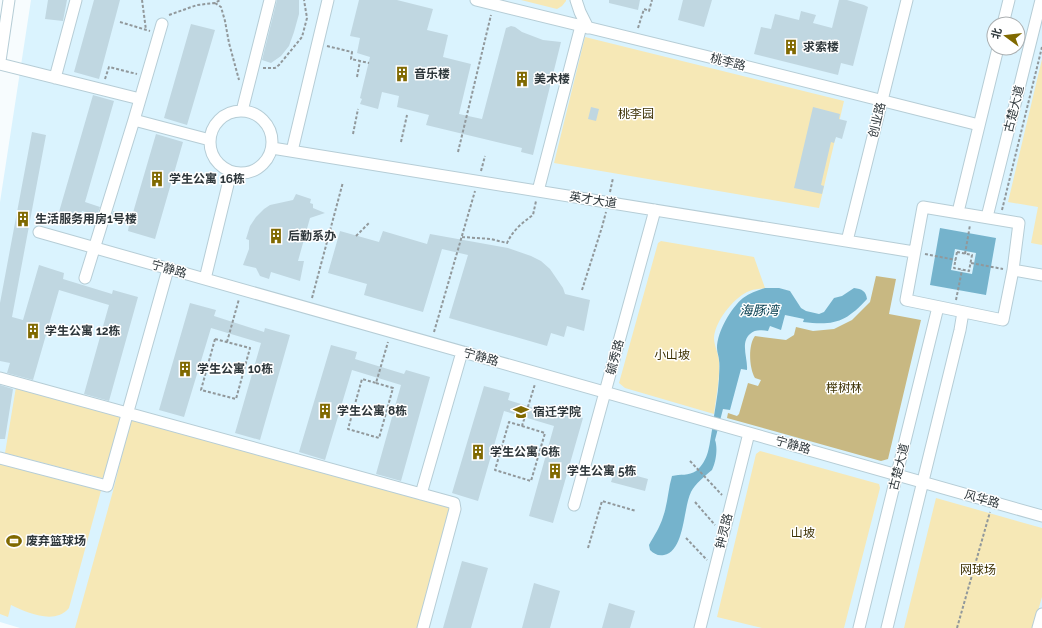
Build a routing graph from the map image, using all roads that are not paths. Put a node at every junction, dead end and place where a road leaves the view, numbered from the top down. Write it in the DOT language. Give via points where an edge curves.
graph roads {
  1 [pos="9,0"];
  2 [pos="76,0"];
  3 [pos="270,0"];
  4 [pos="328,0"];
  5 [pos="476,0"];
  6 [pos="576,0"];
  7 [pos="907,0"];
  8 [pos="1009,0"];
  9 [pos="1041,0"];
  10 [pos="1005,16"];
  11 [pos="585,27"];
  12 [pos="160,29"];
  13 [pos="996,56"];
  14 [pos="0,59"];
  15 [pos="55,78"];
  16 [pos="140,99"];
  17 [pos="882,101"];
  18 [pos="242,111"];
  19 [pos="134,120"];
  20 [pos="979,125"];
  21 [pos="210,140"];
  22 [pos="272,148"];
  23 [pos="292,151"];
  24 [pos="232,172"];
  25 [pos="538,191"];
  26 [pos="655,210"];
  27 [pos="958,212"];
  28 [pos="987,217"];
  29 [pos="39,232"];
  30 [pos="847,241"];
  31 [pos="94,248"];
  32 [pos="914,252"];
  33 [pos="168,269"];
  34 [pos="1009,270"];
  35 [pos="1042,275"];
  36 [pos="85,278"];
  37 [pos="205,279"];
  38 [pos="938,307"];
  39 [pos="963,312"];
  40 [pos="462,352"];
  41 [pos="0,378"];
  42 [pos="605,392"];
  43 [pos="127,413"];
  44 [pos="749,433"];
  45 [pos="0,458"];
  46 [pos="897,475"];
  47 [pos="923,482"];
  48 [pos="422,494"];
  49 [pos="574,505"];
  50 [pos="1042,516"];
  51 [pos="1042,614"];
  52 [pos="423,628"];
  53 [pos="700,628"];
  54 [pos="859,628"];
  55 [pos="887,628"];
  56 [pos="1038,628"];
  1 -- 14 [label="street"];
  2 -- 15 [label="street"];
  3 -- 18 [label="street"];
  4 -- 23 [label="street"];
  5 -- 11 [label="street, 桃李路"];
  6 -- 11 [label="street"];
  7 -- 17 [label="street, 创业路"];
  8 -- 10 [label="street"];
  9 -- 28 [label="street, 古楚大道"];
  11 -- 17 [label="street, 桃李路"];
  11 -- 25 [label="street"];
  12 -- 16 [label="street"];
  13 -- 20 [label="street"];
  14 -- 15 [label="street"];
  15 -- 16 [label="street"];
  16 -- 19 [label="street"];
  17 -- 20 [label="street, 桃李路"];
  17 -- 30 [label="street, 创业路"];
  18 -- 21 [label="street" via="228,114 220,120"];
  18 -- 22 [label="street" via="256,114 264,120 270,128"];
  19 -- 21 [label="street"];
  19 -- 31 [label="street"];
  20 -- 27 [label="street"];
  21 -- 24 [label="street" via="215,159 222,167"];
  22 -- 23 [label="street, 英才大道"];
  22 -- 24 [label="street" via="269,158 262,166 242,174"];
  23 -- 25 [label="street, 英才大道"];
  24 -- 37 [label="street"];
  25 -- 26 [label="street, 英才大道"];
  26 -- 30 [label="street, 英才大道"];
  26 -- 42 [label="street, 毓秀路"];
  27 -- 28 [label="street"];
  27 -- 32 [label="street" via="923,207"];
  28 -- 34 [label="street" via="1020,223"];
  29 -- 31 [label="street, 宁静路"];
  30 -- 32 [label="street, 英才大道"];
  31 -- 33 [label="street, 宁静路"];
  31 -- 36 [label="street"];
  32 -- 38 [label="street" via="906,300"];
  33 -- 37 [label="street, 宁静路"];
  33 -- 43 [label="street"];
  34 -- 35 [label="street"];
  34 -- 39 [label="street" via="1003,320"];
  37 -- 40 [label="street, 宁静路"];
  38 -- 39 [label="street"];
  38 -- 46 [label="street, 古楚大道"];
  39 -- 47 [label="street"];
  40 -- 42 [label="street, 宁静路"];
  40 -- 48 [label="street"];
  41 -- 43 [label="street"];
  42 -- 44 [label="street, 宁静路"];
  42 -- 49 [label="street, 毓秀路"];
  43 -- 45 [label="street" via="107,486"];
  43 -- 48 [label="street"];
  44 -- 46 [label="street, 宁静路"];
  44 -- 53 [label="street, 钟灵路"];
  46 -- 47 [label="street, 宁静路"];
  46 -- 54 [label="street, 古楚大道"];
  47 -- 50 [label="street, 风华路"];
  47 -- 55 [label="street"];
  48 -- 52 [label="street" via="454,503 455,509"];
  51 -- 56 [label="street"];
}
